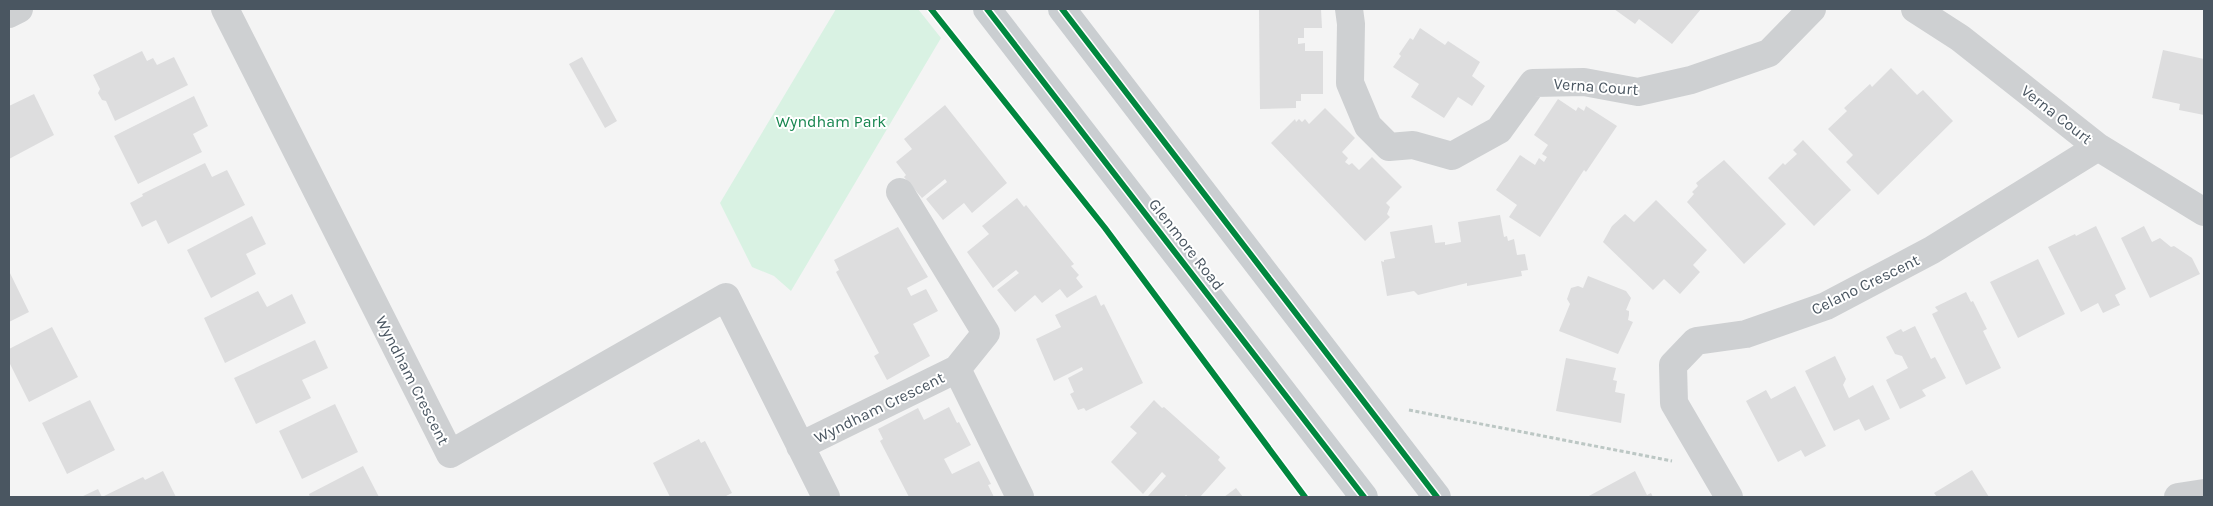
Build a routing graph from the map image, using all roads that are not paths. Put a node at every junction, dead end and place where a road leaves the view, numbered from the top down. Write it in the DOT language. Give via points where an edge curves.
graph roads {
  1 [pos="19,9"];
  2 [pos="224,9"];
  3 [pos="987,9"];
  4 [pos="1062,9"];
  5 [pos="1349,9"];
  6 [pos="1812,9"];
  7 [pos="1915,9"];
  8 [pos="9,14"];
  9 [pos="2098,146"];
  10 [pos="900,192"];
  11 [pos="2204,212"];
  12 [pos="957,369"];
  13 [pos="800,446"];
  14 [pos="826,497"];
  15 [pos="1020,497"];
  16 [pos="1364,497"];
  17 [pos="1436,497"];
  18 [pos="1728,497"];
  1 -- 8 [label="street"];
  2 -- 13 [label="street, Wyndham Crescent" via="450,454 726,297"];
  3 -- 16 [label="main road, Glenmore Road"];
  4 -- 17 [label="main road"];
  5 -- 6 [label="street, Verna Court" via="1352,24 1350,84 1368,126 1389,147 1413,145 1452,156 1499,130 1533,82 1584,82 1638,92 1692,80 1769,53"];
  7 -- 9 [label="street, Verna Court" via="1960,38"];
  9 -- 11 [label="street, Verna Court"];
  9 -- 18 [label="street, Celano Crescent" via="1932,250 1826,306 1746,334 1696,341 1673,364 1674,403"];
  10 -- 12 [label="street, Wyndham Crescent" via="986,334"];
  12 -- 13 [label="street, Wyndham Crescent"];
  12 -- 15 [label="street, Wyndham Crescent"];
  13 -- 14 [label="street, Wyndham Crescent"];
}
